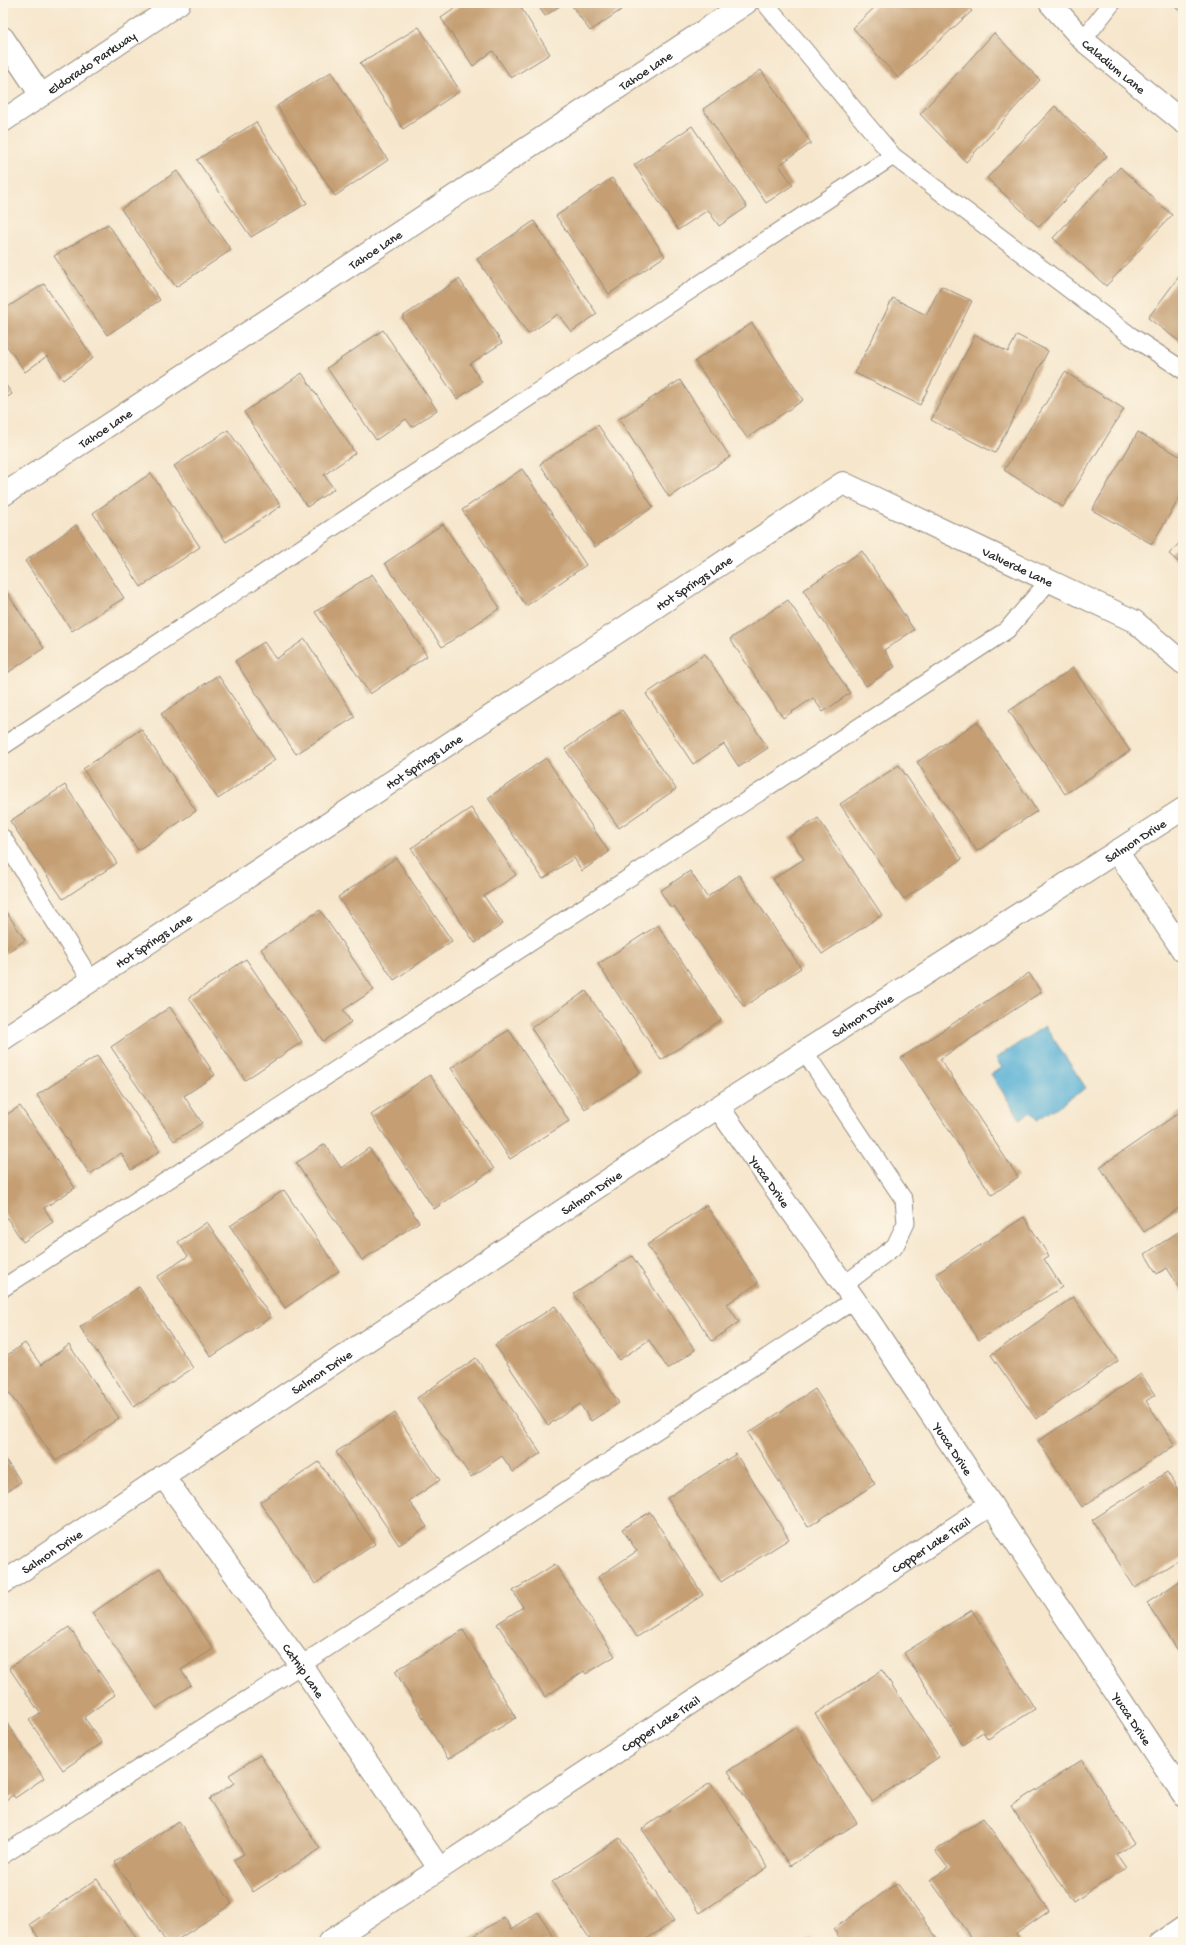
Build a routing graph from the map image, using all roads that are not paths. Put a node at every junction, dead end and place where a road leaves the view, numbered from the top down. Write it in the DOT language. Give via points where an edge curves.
graph roads {
  1 [pos="179,3"];
  2 [pos="746,3"];
  3 [pos="765,3"];
  4 [pos="1050,3"];
  5 [pos="1112,3"];
  6 [pos="3,38"];
  7 [pos="1083,40"];
  8 [pos="41,96"];
  9 [pos="3,121"];
  10 [pos="1183,122"];
  11 [pos="893,156"];
  12 [pos="1183,370"];
  13 [pos="843,483"];
  14 [pos="3,495"];
  15 [pos="1048,582"];
  16 [pos="1183,663"];
  17 [pos="3,746"];
  18 [pos="1183,809"];
  19 [pos="3,838"];
  20 [pos="1117,851"];
  21 [pos="1183,951"];
  22 [pos="91,980"];
  23 [pos="3,1039"];
  24 [pos="804,1051"];
  25 [pos="718,1107"];
  26 [pos="3,1288"];
  27 [pos="849,1292"];
  28 [pos="163,1476"];
  29 [pos="991,1504"];
  30 [pos="3,1583"];
  31 [pos="301,1665"];
  32 [pos="1183,1794"];
  33 [pos="3,1855"];
  34 [pos="439,1868"];
  35 [pos="1183,1927"];
  36 [pos="329,1942"];
  37 [pos="1161,1942"];
  1 -- 8 [label="street, Eldorado Parkway"];
  2 -- 14 [label="street, Tahoe Lane"];
  3 -- 11 [label="lane"];
  4 -- 7 [label="street, Caladium Lane"];
  5 -- 7 [label="lane"];
  6 -- 8 [label="street"];
  7 -- 10 [label="street, Caladium Lane"];
  8 -- 9 [label="street, Eldorado Parkway"];
  11 -- 12 [label="lane" via="1131,336"];
  11 -- 17 [label="lane"];
  13 -- 15 [label="street, Valverde Lane"];
  13 -- 22 [label="street, Hot Springs Lane"];
  15 -- 16 [label="street, Valverde Lane" via="1134,621"];
  15 -- 26 [label="lane" via="1007,630"];
  18 -- 20 [label="street, Salmon Drive"];
  19 -- 22 [label="lane"];
  20 -- 21 [label="street"];
  20 -- 24 [label="street, Salmon Drive"];
  22 -- 23 [label="street, Hot Springs Lane"];
  24 -- 25 [label="street, Salmon Drive"];
  24 -- 27 [label="lane" via="904,1200 906,1223 895,1246"];
  25 -- 27 [label="street, Yucca Drive"];
  25 -- 28 [label="street, Salmon Drive"];
  27 -- 29 [label="street, Yucca Drive"];
  27 -- 31 [label="lane"];
  28 -- 30 [label="street, Salmon Drive"];
  28 -- 31 [label="street, Catnip Lane"];
  29 -- 32 [label="street, Yucca Drive"];
  29 -- 34 [label="street, Copper Lake Trail"];
  31 -- 33 [label="lane"];
  31 -- 34 [label="street, Catnip Lane"];
  34 -- 36 [label="street, Copper Lake Trail"];
  35 -- 37 [label="street"];
}
